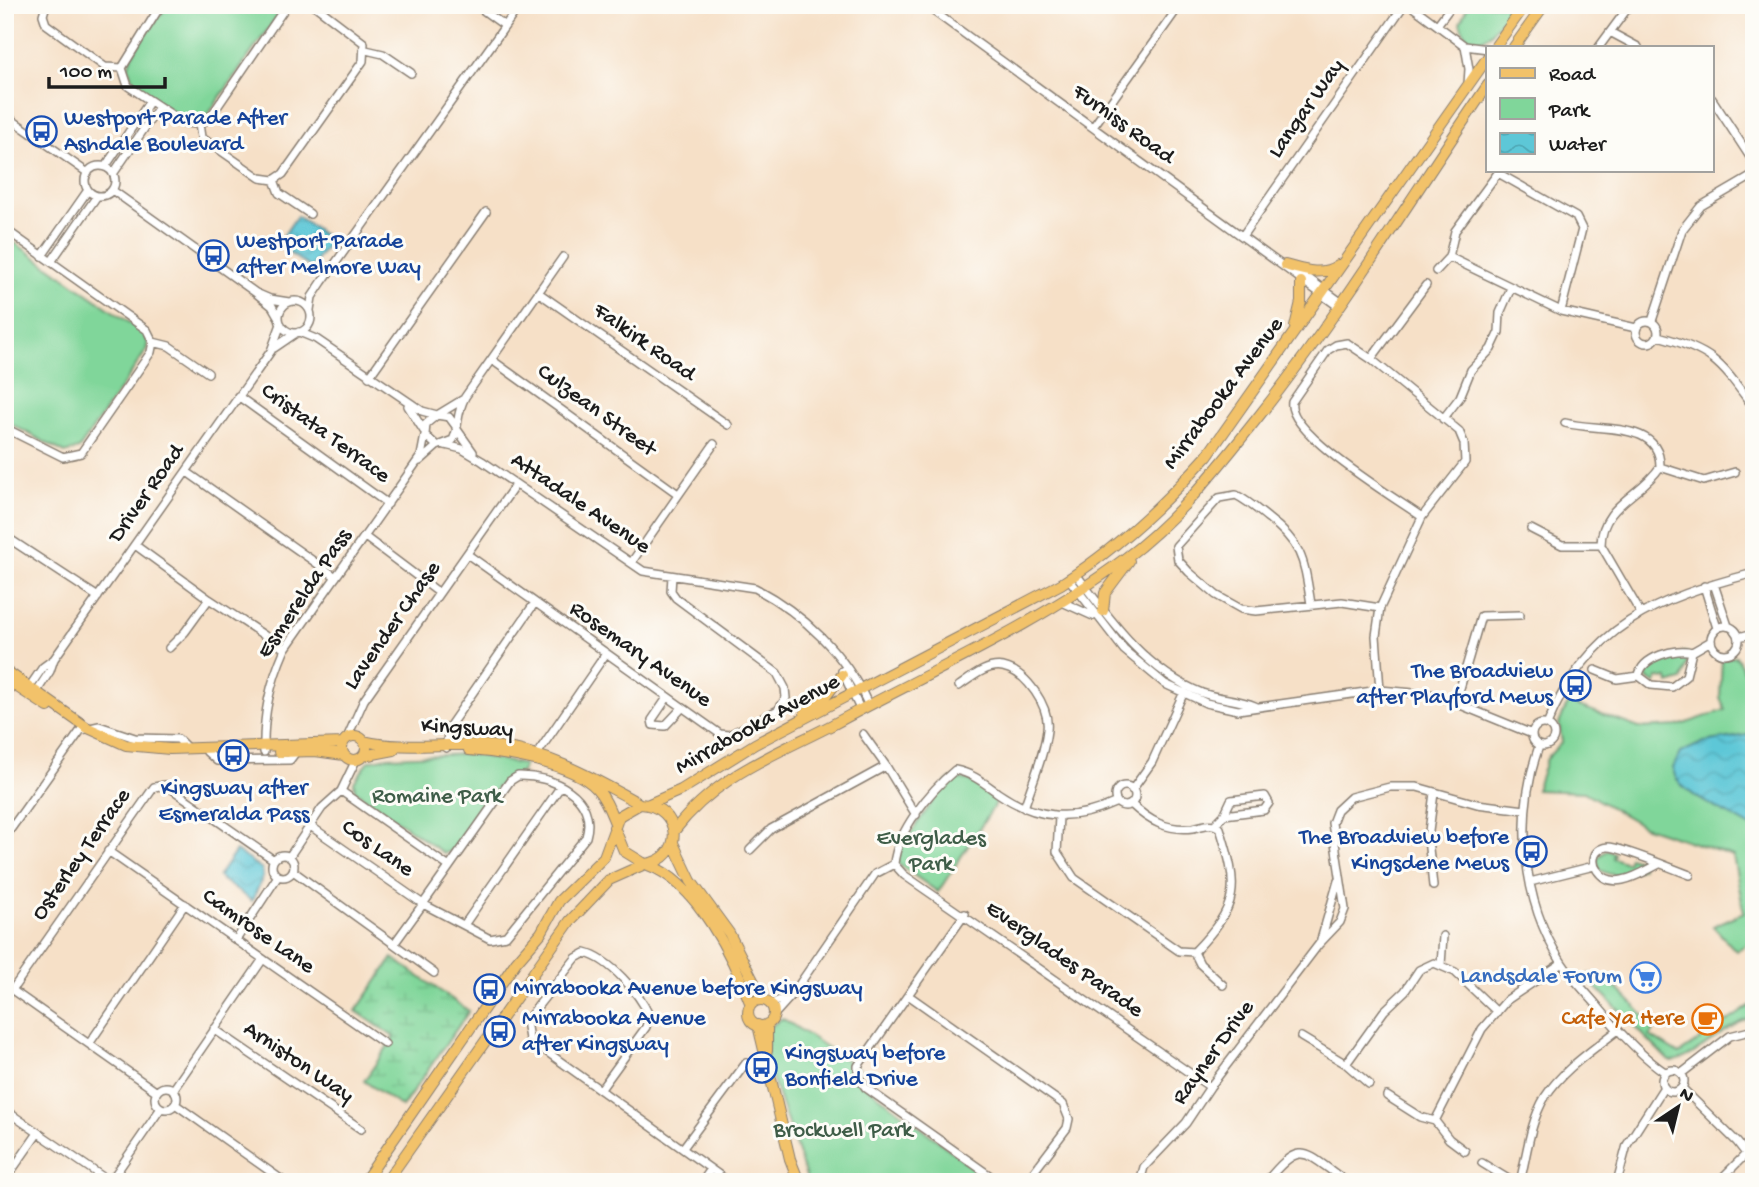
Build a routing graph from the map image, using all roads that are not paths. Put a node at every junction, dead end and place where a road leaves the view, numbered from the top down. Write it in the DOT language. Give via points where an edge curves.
graph roads {
  1 [pos="46,5"];
  2 [pos="161,5"];
  3 [pos="287,5"];
  4 [pos="313,5"];
  5 [pos="476,5"];
  6 [pos="520,5"];
  7 [pos="925,5"];
  8 [pos="1180,5"];
  9 [pos="1404,5"];
  10 [pos="1410,5"];
  11 [pos="1452,5"];
  12 [pos="1525,5"];
  13 [pos="1544,5"];
  14 [pos="1630,5"];
  15 [pos="1437,25"];
  16 [pos="505,26"];
  17 [pos="1611,32"];
  18 [pos="1465,46"];
  19 [pos="1496,46"];
  20 [pos="1515,46"];
  21 [pos="1600,46"];
  22 [pos="1636,46"];
  23 [pos="1486,49"];
  24 [pos="366,50"];
  25 [pos="1486,60"];
  26 [pos="122,68"];
  27 [pos="411,73"];
  28 [pos="1467,86"];
  29 [pos="1486,88"];
  30 [pos="150,101"];
  31 [pos="1714,102"];
  32 [pos="159,107"];
  33 [pos="5,115"];
  34 [pos="199,124"];
  35 [pos="1093,127"];
  36 [pos="1754,163"];
  37 [pos="104,167"];
  38 [pos="1499,172"];
  39 [pos="88,173"];
  40 [pos="113,174"];
  41 [pos="1754,175"];
  42 [pos="274,180"];
  43 [pos="88,190"];
  44 [pos="112,190"];
  45 [pos="97,196"];
  46 [pos="486,212"];
  47 [pos="310,214"];
  48 [pos="5,229"];
  49 [pos="1243,235"];
  50 [pos="42,256"];
  51 [pos="563,257"];
  52 [pos="1449,257"];
  53 [pos="51,262"];
  54 [pos="1343,262"];
  55 [pos="1285,265"];
  56 [pos="1436,271"];
  57 [pos="1300,279"];
  58 [pos="322,282"];
  59 [pos="1426,285"];
  60 [pos="1511,288"];
  61 [pos="1322,292"];
  62 [pos="257,293"];
  63 [pos="539,293"];
  64 [pos="291,301"];
  65 [pos="1340,305"];
  66 [pos="1561,311"];
  67 [pos="311,313"];
  68 [pos="280,321"];
  69 [pos="1652,321"];
  70 [pos="1636,328"];
  71 [pos="298,332"];
  72 [pos="1293,334"];
  73 [pos="1658,336"];
  74 [pos="153,342"];
  75 [pos="328,349"];
  76 [pos="271,351"];
  77 [pos="1371,359"];
  78 [pos="492,360"];
  79 [pos="208,373"];
  80 [pos="369,377"];
  81 [pos="238,396"];
  82 [pos="465,397"];
  83 [pos="403,400"];
  84 [pos="1754,408"];
  85 [pos="438,415"];
  86 [pos="1443,419"];
  87 [pos="1565,423"];
  88 [pos="727,425"];
  89 [pos="456,426"];
  90 [pos="5,428"];
  91 [pos="425,434"];
  92 [pos="714,444"];
  93 [pos="441,445"];
  94 [pos="482,461"];
  95 [pos="1660,467"];
  96 [pos="412,469"];
  97 [pos="187,472"];
  98 [pos="1735,472"];
  99 [pos="516,484"];
  100 [pos="678,494"];
  101 [pos="388,503"];
  102 [pos="1422,517"];
  103 [pos="1531,529"];
  104 [pos="5,536"];
  105 [pos="365,537"];
  106 [pos="135,545"];
  107 [pos="1601,545"];
  108 [pos="1140,547"];
  109 [pos="467,554"];
  110 [pos="631,563"];
  111 [pos="1754,573"];
  112 [pos="336,576"];
  113 [pos="672,576"];
  114 [pos="1072,576"];
  115 [pos="1714,584"];
  116 [pos="1704,586"];
  117 [pos="1082,589"];
  118 [pos="438,592"];
  119 [pos="98,597"];
  120 [pos="209,599"];
  121 [pos="1062,602"];
  122 [pos="534,604"];
  123 [pos="1311,604"];
  124 [pos="1380,608"];
  125 [pos="1640,612"];
  126 [pos="1100,614"];
  127 [pos="1520,615"];
  128 [pos="1728,626"];
  129 [pos="1717,628"];
  130 [pos="1754,633"];
  131 [pos="1739,637"];
  132 [pos="1711,641"];
  133 [pos="169,648"];
  134 [pos="285,649"];
  135 [pos="1692,652"];
  136 [pos="604,654"];
  137 [pos="840,660"];
  138 [pos="5,670"];
  139 [pos="1595,670"];
  140 [pos="842,675"];
  141 [pos="1639,676"];
  142 [pos="5,679"];
  143 [pos="959,686"];
  144 [pos="1187,686"];
  145 [pos="1380,690"];
  146 [pos="857,691"];
  147 [pos="31,692"];
  148 [pos="1184,695"];
  149 [pos="667,698"];
  150 [pos="1456,702"];
  151 [pos="1255,706"];
  152 [pos="864,707"];
  153 [pos="682,708"];
  154 [pos="355,722"];
  155 [pos="1547,725"];
  156 [pos="84,729"];
  157 [pos="785,729"];
  158 [pos="863,734"];
  159 [pos="1532,734"];
  160 [pos="362,739"];
  161 [pos="345,740"];
  162 [pos="1539,746"];
  163 [pos="446,747"];
  164 [pos="264,749"];
  165 [pos="207,752"];
  166 [pos="296,752"];
  167 [pos="352,757"];
  168 [pos="535,758"];
  169 [pos="886,766"];
  170 [pos="561,786"];
  171 [pos="1132,790"];
  172 [pos="341,791"];
  173 [pos="1434,793"];
  174 [pos="1117,802"];
  175 [pos="645,804"];
  176 [pos="1131,804"];
  177 [pos="1024,808"];
  178 [pos="1525,810"];
  179 [pos="916,815"];
  180 [pos="1224,815"];
  181 [pos="1059,817"];
  182 [pos="1215,824"];
  183 [pos="309,825"];
  184 [pos="614,825"];
  185 [pos="674,831"];
  186 [pos="5,837"];
  187 [pos="673,843"];
  188 [pos="750,850"];
  189 [pos="108,851"];
  190 [pos="289,857"];
  191 [pos="274,860"];
  192 [pos="646,864"];
  193 [pos="894,864"];
  194 [pos="1659,864"];
  195 [pos="448,866"];
  196 [pos="1594,866"];
  197 [pos="293,872"];
  198 [pos="1690,875"];
  199 [pos="278,876"];
  200 [pos="1530,882"];
  201 [pos="1433,886"];
  202 [pos="185,904"];
  203 [pos="422,904"];
  204 [pos="965,914"];
  205 [pos="464,925"];
  206 [pos="1443,936"];
  207 [pos="236,940"];
  208 [pos="394,944"];
  209 [pos="1194,952"];
  210 [pos="263,959"];
  211 [pos="1562,963"];
  212 [pos="1441,965"];
  213 [pos="434,973"];
  214 [pos="1223,985"];
  215 [pos="8,987"];
  216 [pos="792,995"];
  217 [pos="908,995"];
  218 [pos="766,1002"];
  219 [pos="751,1005"];
  220 [pos="1497,1012"];
  221 [pos="774,1015"];
  222 [pos="762,1025"];
  223 [pos="214,1029"];
  224 [pos="1618,1030"];
  225 [pos="1754,1030"];
  226 [pos="1301,1037"];
  227 [pos="89,1044"];
  228 [pos="385,1044"];
  229 [pos="746,1063"];
  230 [pos="1346,1064"];
  231 [pos="1665,1073"];
  232 [pos="1682,1073"];
  233 [pos="1369,1084"];
  234 [pos="1210,1087"];
  235 [pos="1664,1087"];
  236 [pos="1682,1088"];
  237 [pos="173,1090"];
  238 [pos="601,1090"];
  239 [pos="157,1091"];
  240 [pos="1387,1097"];
  241 [pos="176,1104"];
  242 [pos="161,1108"];
  243 [pos="5,1110"];
  244 [pos="1435,1121"];
  245 [pos="360,1129"];
  246 [pos="38,1133"];
  247 [pos="683,1148"];
  248 [pos="1465,1151"];
  249 [pos="1746,1154"];
  250 [pos="1482,1163"];
  251 [pos="1754,1164"];
  252 [pos="711,1169"];
  253 [pos="5,1180"];
  254 [pos="110,1182"];
  255 [pos="285,1182"];
  256 [pos="364,1182"];
  257 [pos="386,1182"];
  258 [pos="702,1182"];
  259 [pos="729,1182"];
  260 [pos="799,1182"];
  261 [pos="999,1182"];
  262 [pos="1026,1182"];
  263 [pos="1140,1182"];
  264 [pos="1266,1182"];
  265 [pos="1346,1182"];
  266 [pos="1513,1182"];
  267 [pos="1520,1182"];
  268 [pos="1618,1182"];
  269 [pos="1718,1182"];
  1 -- 26 [label="street" via="46,24 105,68"];
  2 -- 26 [label="street"];
  3 -- 34 [label="street" via="209,119"];
  4 -- 24 [label="street" via="364,43"];
  5 -- 16 [label="street"];
  6 -- 16 [label="street"];
  7 -- 35 [label="street, Furniss Road"];
  8 -- 35 [label="street"];
  9 -- 49 [label="street, Langar Way"];
  10 -- 15 [label="street"];
  11 -- 15 [label="street"];
  12 -- 19 [label="main road"];
  13 -- 20 [label="main road"];
  14 -- 17 [label="street"];
  15 -- 18 [label="street"];
  16 -- 58 [label="street"];
  17 -- 21 [label="street"];
  17 -- 22 [label="street"];
  18 -- 23 [label="street"];
  18 -- 28 [label="street"];
  24 -- 27 [label="street" via="383,54"];
  24 -- 42 [label="street" via="363,61 283,174"];
  25 -- 28 [label="main road, Mirrabooka Avenue"];
  26 -- 30 [label="street" via="128,86"];
  28 -- 54 [label="main road, Mirrabooka Avenue"];
  29 -- 65 [label="main road, Mirrabooka Avenue"];
  30 -- 32 [label="street"];
  30 -- 37 [label="street"];
  31 -- 36 [label="street"];
  32 -- 34 [label="street" via="184,123"];
  32 -- 40 [label="street"];
  33 -- 39 [label="street"];
  34 -- 42 [label="street" via="201,137 260,178"];
  35 -- 49 [label="street, Furniss Road"];
  37 -- 39 [label="street"];
  37 -- 40 [label="street"];
  38 -- 52 [label="street" via="1455,230"];
  38 -- 66 [label="street" via="1576,217 1582,229"];
  39 -- 43 [label="street"];
  40 -- 44 [label="street"];
  41 -- 69 [label="street" via="1701,205 1682,230"];
  42 -- 47 [label="street" via="279,192"];
  43 -- 45 [label="street"];
  43 -- 50 [label="street"];
  44 -- 45 [label="street"];
  44 -- 62 [label="street"];
  45 -- 53 [label="street"];
  46 -- 80 [label="street"];
  48 -- 50 [label="street"];
  49 -- 55 [label="street, Furniss Road"];
  50 -- 53 [label="street"];
  51 -- 63 [label="street"];
  52 -- 56 [label="street"];
  52 -- 60 [label="street"];
  53 -- 74 [label="street" via="147,330"];
  54 -- 55 [label="main road" via="1329,271"];
  54 -- 61 [label="main road, Mirrabooka Avenue"];
  55 -- 57 [label="street, Furniss Road"];
  57 -- 61 [label="street, Furniss Road"];
  57 -- 72 [label="main road" via="1301,302"];
  58 -- 64 [label="street" via="308,295"];
  58 -- 67 [label="street" via="312,297"];
  59 -- 77 [label="street"];
  60 -- 66 [label="street"];
  60 -- 86 [label="street" via="1491,349 1464,380 1460,397"];
  61 -- 65 [label="street, Furniss Road"];
  61 -- 72 [label="main road, Mirrabooka Avenue"];
  62 -- 64 [label="street"];
  62 -- 68 [label="street"];
  63 -- 78 [label="street"];
  63 -- 88 [label="street, Falkirk Road"];
  64 -- 67 [label="street" via="304,303"];
  64 -- 68 [label="street" via="281,309"];
  65 -- 108 [label="main road, Mirrabooka Avenue" via="1224,461"];
  66 -- 70 [label="street"];
  67 -- 71 [label="street" via="308,327"];
  67 -- 75 [label="street" via="314,329"];
  68 -- 71 [label="street" via="288,331"];
  68 -- 76 [label="street, Driver Road"];
  69 -- 70 [label="street"];
  69 -- 73 [label="street"];
  70 -- 73 [label="street" via="1643,342"];
  71 -- 75 [label="street"];
  71 -- 76 [label="street, Driver Road"];
  72 -- 114 [label="main road, Mirrabooka Avenue" via="1193,471 1155,510"];
  73 -- 84 [label="street" via="1711,356"];
  74 -- 79 [label="street" via="169,346"];
  74 -- 90 [label="street" via="81,453 63,457"];
  75 -- 80 [label="street"];
  76 -- 81 [label="street, Driver Road"];
  77 -- 86 [label="street"];
  77 -- 102 [label="street" via="1347,343 1336,345 1328,350 1290,409 1320,445"];
  78 -- 82 [label="street"];
  78 -- 100 [label="street, Culzean Street"];
  80 -- 83 [label="street"];
  81 -- 97 [label="street, Driver Road"];
  81 -- 101 [label="street, Cristata Terrace"];
  82 -- 85 [label="street"];
  82 -- 89 [label="street" via="456,413"];
  83 -- 85 [label="street"];
  83 -- 91 [label="street"];
  85 -- 89 [label="street" via="449,417"];
  85 -- 91 [label="street" via="426,424"];
  86 -- 102 [label="street" via="1459,432 1465,462"];
  87 -- 95 [label="street" via="1650,438 1657,446"];
  89 -- 93 [label="street" via="455,436"];
  89 -- 94 [label="street, Attadale Avenue"];
  91 -- 93 [label="street"];
  91 -- 96 [label="street, Esmerelda Pass" via="421,456"];
  92 -- 100 [label="street"];
  93 -- 94 [label="street, Attadale Avenue" via="462,449"];
  93 -- 96 [label="street, Esmerelda Pass"];
  94 -- 99 [label="street, Attadale Avenue"];
  95 -- 98 [label="street" via="1704,481"];
  95 -- 107 [label="street" via="1606,519"];
  96 -- 101 [label="street, Esmerelda Pass"];
  97 -- 106 [label="street, Driver Road"];
  97 -- 112 [label="street"];
  99 -- 109 [label="street, Lavender Chase"];
  99 -- 110 [label="street, Attadale Avenue"];
  100 -- 110 [label="street"];
  101 -- 105 [label="street, Esmerelda Pass"];
  102 -- 124 [label="street"];
  103 -- 107 [label="street" via="1562,545"];
  104 -- 119 [label="street"];
  105 -- 112 [label="street, Esmerelda Pass"];
  105 -- 118 [label="street"];
  106 -- 119 [label="street, Driver Road"];
  106 -- 120 [label="street"];
  107 -- 125 [label="street"];
  108 -- 117 [label="main road, Mirrabooka Avenue"];
  108 -- 126 [label="main road" via="1105,593"];
  109 -- 118 [label="street, Lavender Chase"];
  109 -- 122 [label="street, Rosemary Avenue"];
  110 -- 113 [label="street, Attadale Avenue" via="643,571"];
  111 -- 115 [label="street"];
  112 -- 134 [label="street, Esmerelda Pass"];
  113 -- 137 [label="street, Attadale Avenue" via="755,588 822,636"];
  113 -- 153 [label="street, Rosemary Avenue" via="671,591 676,598 773,669 786,698 778,710 729,735 720,734"];
  114 -- 117 [label="street"];
  114 -- 146 [label="main road, Mirrabooka Avenue"];
  115 -- 116 [label="street"];
  115 -- 128 [label="street"];
  116 -- 125 [label="street"];
  116 -- 129 [label="street"];
  117 -- 121 [label="main road, Mirrabooka Avenue"];
  117 -- 126 [label="street"];
  118 -- 154 [label="street, Lavender Chase" via="364,700"];
  119 -- 147 [label="street, Driver Road" via="54,659 43,667"];
  120 -- 133 [label="street"];
  120 -- 134 [label="street"];
  121 -- 126 [label="street"];
  121 -- 152 [label="main road, Mirrabooka Avenue"];
  122 -- 136 [label="street, Rosemary Avenue"];
  122 -- 163 [label="street" via="449,727"];
  123 -- 123 [label="street" via="1256,611 1229,604 1189,572 1176,554 1176,546 1219,498 1236,495 1298,545"];
  123 -- 124 [label="street" via="1360,603"];
  124 -- 145 [label="street" via="1376,636"];
  125 -- 155 [label="street" via="1605,638 1576,674"];
  126 -- 144 [label="street" via="1154,664"];
  126 -- 148 [label="street" via="1130,656"];
  127 -- 150 [label="street" via="1481,616"];
  128 -- 129 [label="street"];
  128 -- 131 [label="street"];
  129 -- 132 [label="street"];
  130 -- 131 [label="street"];
  131 -- 132 [label="street" via="1738,647 1729,654 1719,653"];
  132 -- 135 [label="street"];
  134 -- 164 [label="street, Esmerelda Pass" via="270,682"];
  135 -- 141 [label="street" via="1678,649 1646,662"];
  135 -- 141 [label="street" via="1686,676 1672,687 1651,685"];
  136 -- 149 [label="street, Rosemary Avenue"];
  136 -- 168 [label="street"];
  137 -- 140 [label="street, Attadale Avenue"];
  137 -- 146 [label="street, Attadale Avenue"];
  138 -- 147 [label="main road, Kingsway"];
  139 -- 141 [label="street" via="1617,679"];
  140 -- 146 [label="street, Attadale Avenue"];
  140 -- 157 [label="main road" via="826,696"];
  142 -- 147 [label="main road, Kingsway"];
  143 -- 177 [label="street" via="981,670 1003,667 1022,677 1039,697 1048,728"];
  144 -- 148 [label="street"];
  144 -- 151 [label="street"];
  145 -- 150 [label="street" via="1436,695"];
  145 -- 151 [label="street"];
  146 -- 152 [label="street, Attadale Avenue"];
  146 -- 157 [label="main road, Mirrabooka Avenue"];
  147 -- 156 [label="main road, Kingsway"];
  148 -- 151 [label="street" via="1229,709"];
  148 -- 171 [label="street" via="1152,762"];
  149 -- 153 [label="street, Rosemary Avenue"];
  149 -- 153 [label="street" via="653,725 665,726"];
  150 -- 159 [label="street"];
  152 -- 185 [label="main road, Mirrabooka Avenue" via="757,761 710,791"];
  154 -- 160 [label="street, Lavender Chase"];
  154 -- 161 [label="street, Lavender Chase"];
  155 -- 159 [label="street" via="1538,725"];
  155 -- 162 [label="street" via="1554,738 1549,745"];
  156 -- 164 [label="main road, Kingsway" via="126,746 149,749"];
  156 -- 165 [label="main road, Kingsway" via="107,744 135,752"];
  156 -- 186 [label="street"];
  157 -- 175 [label="main road, Mirrabooka Avenue" via="681,790"];
  158 -- 169 [label="street"];
  159 -- 162 [label="street"];
  160 -- 161 [label="main road, Kingsway"];
  160 -- 163 [label="main road, Kingsway" via="393,746"];
  160 -- 167 [label="main road" via="366,748"];
  161 -- 164 [label="main road, Kingsway"];
  161 -- 167 [label="main road"];
  162 -- 178 [label="street"];
  163 -- 167 [label="main road, Kingsway"];
  163 -- 168 [label="main road, Kingsway"];
  164 -- 165 [label="main road, Kingsway"];
  164 -- 166 [label="main road, Kingsway"];
  165 -- 166 [label="street, Kingsway" via="217,761 290,760"];
  166 -- 167 [label="main road, Kingsway"];
  167 -- 172 [label="street"];
  168 -- 175 [label="main road, Kingsway" via="592,776"];
  168 -- 184 [label="main road, Kingsway" via="590,783 607,803"];
  169 -- 179 [label="street"];
  169 -- 188 [label="street" via="771,829"];
  170 -- 195 [label="street" via="531,776 510,781"];
  170 -- 205 [label="street"];
  170 -- 205 [label="street, Cos Lane" via="587,810 586,836 506,936 490,939"];
  171 -- 174 [label="street" via="1120,788"];
  171 -- 176 [label="street" via="1135,798"];
  172 -- 183 [label="street"];
  172 -- 195 [label="street"];
  173 -- 178 [label="street, Rayner Drive"];
  173 -- 201 [label="street" via="1428,839"];
  173 -- 234 [label="street, Rayner Drive" via="1416,787 1390,787 1351,797 1337,810 1332,823 1339,870 1319,944"];
  174 -- 176 [label="street"];
  174 -- 181 [label="street" via="1089,813"];
  175 -- 184 [label="main road" via="625,810"];
  175 -- 185 [label="main road" via="666,814"];
  176 -- 182 [label="street" via="1150,820 1170,828"];
  177 -- 179 [label="street" via="968,772 955,770"];
  177 -- 181 [label="street"];
  178 -- 200 [label="street"];
  179 -- 193 [label="street" via="895,849"];
  180 -- 180 [label="street" via="1264,810 1269,803 1265,796 1231,800"];
  180 -- 182 [label="street"];
  181 -- 209 [label="street" via="1057,852 1074,878 1179,951"];
  182 -- 209 [label="street" via="1229,859 1234,896 1213,933"];
  183 -- 190 [label="street"];
  183 -- 203 [label="street, Cos Lane"];
  184 -- 192 [label="main road" via="624,851"];
  184 -- 256 [label="main road" via="604,858 559,901"];
  185 -- 187 [label="main road"];
  187 -- 192 [label="main road" via="661,859"];
  187 -- 218 [label="main road" via="691,881 729,933"];
  189 -- 191 [label="street, Osterley Terrace" via="145,797 154,787 166,785"];
  189 -- 202 [label="street, Camrose Lane"];
  189 -- 215 [label="street, Osterley Terrace"];
  190 -- 191 [label="street"];
  190 -- 197 [label="street"];
  191 -- 199 [label="street" via="272,867"];
  192 -- 219 [label="main road" via="673,879 696,904 720,938"];
  192 -- 257 [label="main road" via="609,880 569,921"];
  193 -- 204 [label="street, Everglades Parade"];
  193 -- 216 [label="street" via="875,874"];
  194 -- 196 [label="street" via="1621,881 1601,876"];
  194 -- 196 [label="street" via="1609,847 1594,856"];
  194 -- 198 [label="street"];
  195 -- 203 [label="street"];
  196 -- 200 [label="street"];
  197 -- 199 [label="street"];
  197 -- 208 [label="street"];
  199 -- 207 [label="street"];
  200 -- 211 [label="street"];
  202 -- 207 [label="street, Camrose Lane"];
  202 -- 227 [label="street"];
  203 -- 205 [label="street, Cos Lane"];
  203 -- 208 [label="street"];
  204 -- 217 [label="street"];
  204 -- 234 [label="street, Everglades Parade"];
  206 -- 212 [label="street"];
  207 -- 210 [label="street, Camrose Lane"];
  208 -- 213 [label="street"];
  209 -- 214 [label="street"];
  210 -- 223 [label="street"];
  210 -- 228 [label="street, Camrose Lane"];
  211 -- 220 [label="street"];
  211 -- 224 [label="street"];
  212 -- 220 [label="street" via="1455,972"];
  212 -- 230 [label="street" via="1434,963 1419,970"];
  215 -- 227 [label="street"];
  216 -- 218 [label="street"];
  216 -- 221 [label="street"];
  217 -- 261 [label="street" via="858,1066 858,1077 866,1088"];
  217 -- 262 [label="street" via="1063,1104 1067,1128"];
  218 -- 219 [label="main road"];
  218 -- 221 [label="main road"];
  219 -- 222 [label="main road" via="749,1017"];
  220 -- 244 [label="street" via="1466,1056"];
  221 -- 222 [label="main road"];
  222 -- 260 [label="main road" via="769,1038 766,1060"];
  223 -- 237 [label="street"];
  223 -- 245 [label="street, Arniston Way"];
  224 -- 231 [label="street"];
  224 -- 267 [label="street" via="1563,1074 1546,1096"];
  225 -- 232 [label="street" via="1730,1036"];
  226 -- 230 [label="street"];
  227 -- 239 [label="street"];
  229 -- 247 [label="street"];
  230 -- 233 [label="street"];
  231 -- 232 [label="street"];
  231 -- 235 [label="street"];
  232 -- 236 [label="street"];
  234 -- 263 [label="street, Rayner Drive" via="1175,1137 1144,1167"];
  235 -- 236 [label="street" via="1673,1092"];
  235 -- 268 [label="street" via="1627,1145"];
  236 -- 249 [label="street"];
  237 -- 239 [label="street" via="163,1087"];
  237 -- 241 [label="street"];
  238 -- 238 [label="street" via="646,1027 649,1015 609,966 585,953 576,958 526,1021 529,1039"];
  238 -- 247 [label="street"];
  239 -- 242 [label="street" via="155,1099"];
  240 -- 244 [label="street"];
  241 -- 242 [label="street"];
  241 -- 255 [label="street"];
  242 -- 254 [label="street"];
  243 -- 246 [label="street"];
  244 -- 248 [label="street"];
  246 -- 253 [label="street"];
  246 -- 254 [label="street"];
  247 -- 252 [label="street"];
  249 -- 251 [label="street"];
  249 -- 269 [label="street"];
  250 -- 266 [label="street"];
  252 -- 258 [label="street"];
  252 -- 259 [label="street"];
  264 -- 265 [label="street" via="1286,1157 1297,1152 1307,1154"];
}
